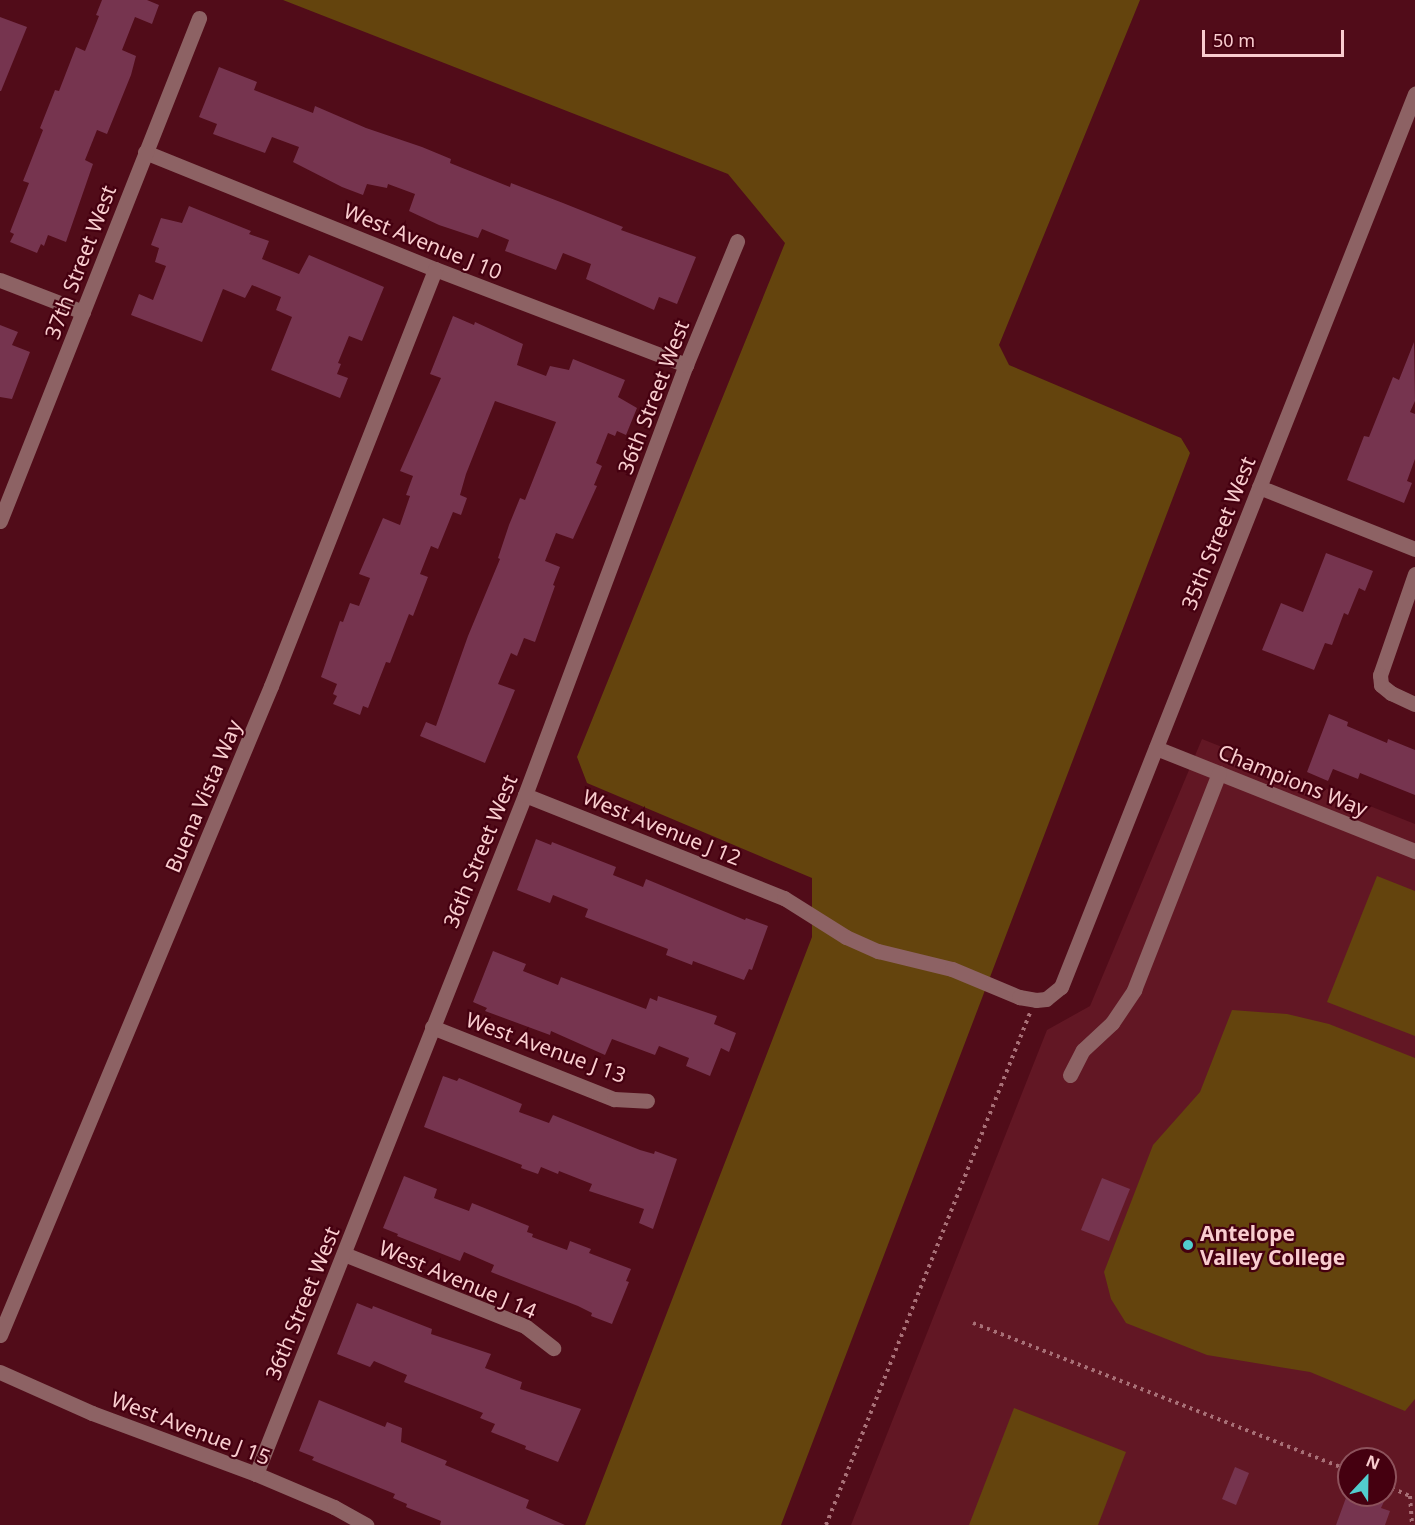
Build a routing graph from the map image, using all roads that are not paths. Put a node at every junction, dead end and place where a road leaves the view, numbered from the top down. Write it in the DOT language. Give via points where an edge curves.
graph roads {
  1 [pos="199,18"];
  2 [pos="1415,94"];
  3 [pos="146,153"];
  4 [pos="737,240"];
  5 [pos="435,269"];
  6 [pos="0,280"];
  7 [pos="82,312"];
  8 [pos="686,365"];
  9 [pos="1259,488"];
  10 [pos="0,521"];
  11 [pos="1415,549"];
  12 [pos="1415,574"];
  13 [pos="1415,704"];
  14 [pos="1155,748"];
  15 [pos="1219,773"];
  16 [pos="525,795"];
  17 [pos="1415,851"];
  18 [pos="1036,1000"];
  19 [pos="432,1027"];
  20 [pos="1070,1075"];
  21 [pos="647,1101"];
  22 [pos="344,1254"];
  23 [pos="0,1335"];
  24 [pos="553,1348"];
  25 [pos="0,1372"];
  26 [pos="256,1474"];
  27 [pos="366,1525"];
  1 -- 3 [label="street, 37th Street West"];
  2 -- 9 [label="street, 35th Street West"];
  3 -- 5 [label="street, West Avenue J 10"];
  3 -- 7 [label="street, 37th Street West"];
  4 -- 8 [label="street, 36th Street West"];
  5 -- 8 [label="street, West Avenue J 10"];
  5 -- 23 [label="street, Buena Vista Way" via="272,686"];
  6 -- 7 [label="street"];
  7 -- 10 [label="street, 37th Street West"];
  8 -- 16 [label="street, 36th Street West"];
  9 -- 11 [label="street"];
  9 -- 14 [label="street, 35th Street West"];
  12 -- 13 [label="street" via="1380,675 1381,685"];
  14 -- 15 [label="street, Champions Way"];
  14 -- 18 [label="street, 35th Street West" via="1061,987 1046,999"];
  15 -- 17 [label="street, Champions Way"];
  15 -- 20 [label="street" via="1134,990 1112,1023 1083,1050"];
  16 -- 18 [label="street, West Avenue J 12" via="784,898 846,937 878,951 952,969"];
  16 -- 19 [label="street, 36th Street West"];
  19 -- 21 [label="street, West Avenue J 13" via="614,1099"];
  19 -- 22 [label="street, 36th Street West"];
  22 -- 24 [label="street, West Avenue J 14" via="525,1326"];
  22 -- 26 [label="street, 36th Street West"];
  25 -- 26 [label="street, West Avenue J 15" via="92,1413"];
  26 -- 27 [label="street, West Avenue J 15"];
}
